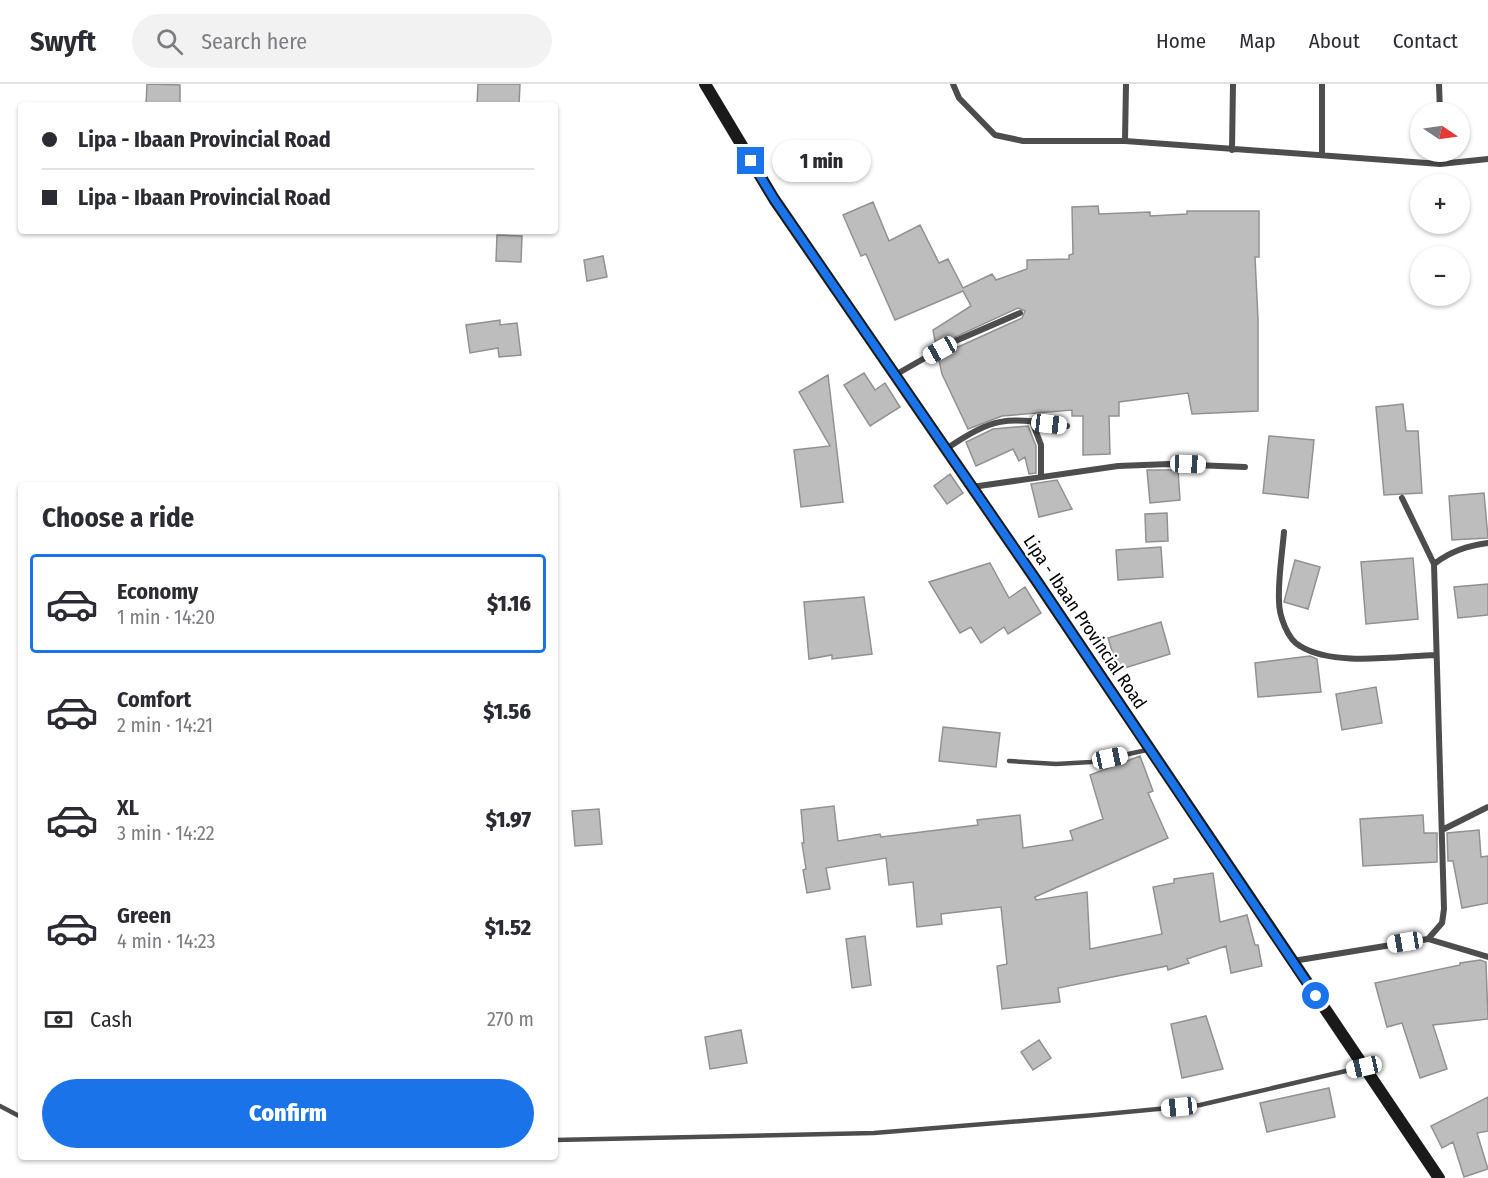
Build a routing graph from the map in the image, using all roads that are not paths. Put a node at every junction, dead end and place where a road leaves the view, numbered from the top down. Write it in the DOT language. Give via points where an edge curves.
graph roads {
  1 [pos="705,84"];
  2 [pos="953,84"];
  3 [pos="1126,84"];
  4 [pos="1233,84"];
  5 [pos="1322,84"];
  6 [pos="1440,84"];
  7 [pos="1440,102"];
  8 [pos="1125,141"];
  9 [pos="1232,150"];
  10 [pos="1322,154"];
  11 [pos="1488,159"];
  12 [pos="1440,164"];
  13 [pos="1020,313"];
  14 [pos="894,375"];
  15 [pos="1032,422"];
  16 [pos="1067,426"];
  17 [pos="946,449"];
  18 [pos="1245,466"];
  19 [pos="1041,475"];
  20 [pos="971,487"];
  21 [pos="1402,498"];
  22 [pos="1284,532"];
  23 [pos="1488,543"];
  24 [pos="1434,564"];
  25 [pos="1437,655"];
  26 [pos="1150,749"];
  27 [pos="1009,761"];
  28 [pos="1488,807"];
  29 [pos="1442,830"];
  30 [pos="1428,939"];
  31 [pos="1488,957"];
  32 [pos="1292,961"];
  33 [pos="1364,1067"];
  34 [pos="0,1106"];
  35 [pos="2,1112"];
  36 [pos="18,1116"];
  37 [pos="558,1140"];
  38 [pos="1439,1178"];
  1 -- 14 [label="main road, Lipa - Ibaan Provincial Road" via="774,199"];
  2 -- 8 [label="street" via="958,98 995,135 1023,141"];
  3 -- 8 [label="street"];
  4 -- 9 [label="street"];
  5 -- 10 [label="street"];
  6 -- 7 [label="street"];
  8 -- 9 [label="street"];
  9 -- 10 [label="street"];
  10 -- 12 [label="street"];
  11 -- 12 [label="street"];
  13 -- 14 [label="street" via="953,342"];
  14 -- 17 [label="main road, Lipa - Ibaan Provincial Road"];
  15 -- 16 [label="street"];
  15 -- 17 [label="street" via="991,423"];
  15 -- 19 [label="street" via="1041,445"];
  17 -- 20 [label="main road, Lipa - Ibaan Provincial Road"];
  18 -- 19 [label="street" via="1149,465"];
  19 -- 20 [label="street"];
  20 -- 26 [label="main road, Lipa - Ibaan Provincial Road"];
  21 -- 24 [label="street"];
  22 -- 25 [label="street" via="1279,603 1287,631 1298,646 1320,654 1352,658"];
  23 -- 24 [label="street" via="1465,546"];
  24 -- 25 [label="street"];
  25 -- 29 [label="street"];
  26 -- 27 [label="lane" via="1091,762"];
  26 -- 32 [label="main road, Lipa - Ibaan Provincial Road"];
  28 -- 29 [label="street"];
  29 -- 30 [label="street" via="1444,909 1442,923"];
  30 -- 31 [label="street"];
  30 -- 32 [label="street"];
  32 -- 33 [label="main road, Lipa - Ibaan Provincial Road"];
  33 -- 37 [label="lane" via="1200,1105 1095,1115 874,1133"];
  33 -- 38 [label="main road, Lipa - Ibaan Provincial Road"];
  34 -- 35 [label="lane"];
  35 -- 36 [label="lane"];
}
